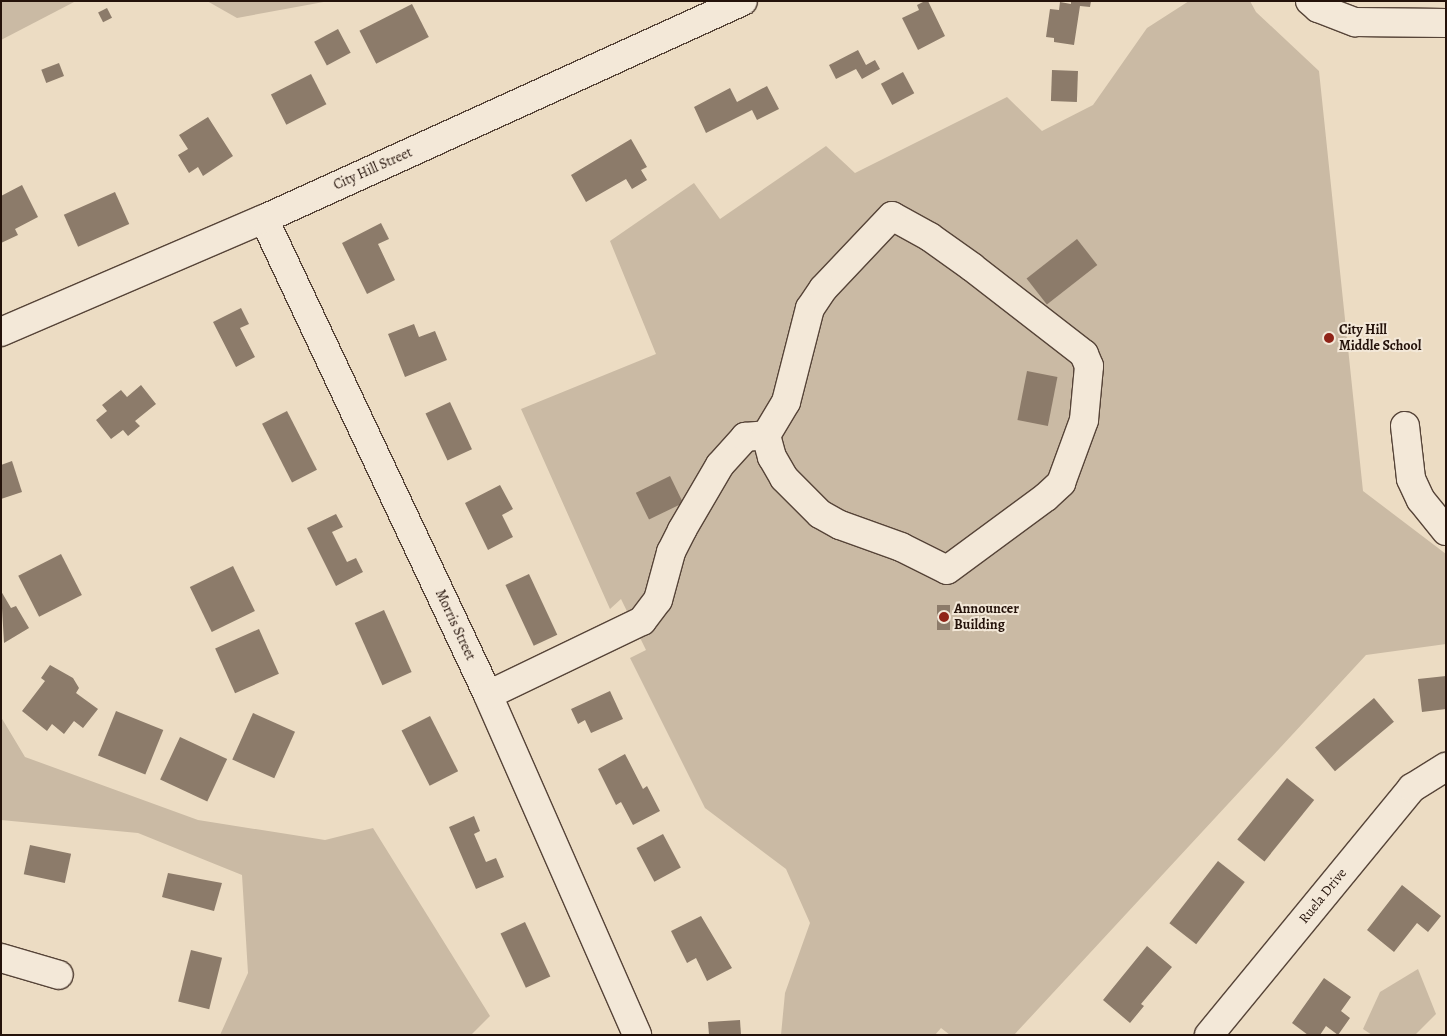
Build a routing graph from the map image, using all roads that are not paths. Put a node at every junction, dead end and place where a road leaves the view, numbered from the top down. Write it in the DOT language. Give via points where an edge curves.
graph roads {
  1 [pos="743,1"];
  2 [pos="1310,1"];
  3 [pos="1446,23"];
  4 [pos="264,219"];
  5 [pos="1,332"];
  6 [pos="1405,426"];
  7 [pos="766,434"];
  8 [pos="1446,531"];
  9 [pos="488,695"];
  10 [pos="1446,767"];
  11 [pos="1,958"];
  12 [pos="59,975"];
  13 [pos="637,1035"];
  14 [pos="1209,1035"];
  1 -- 4 [label="street, City Hill Street"];
  2 -- 3 [label="street" via="1318,8 1355,22"];
  4 -- 5 [label="street, City Hill Street"];
  4 -- 9 [label="street, Morris Street"];
  6 -- 8 [label="street" via="1411,479 1421,500"];
  7 -- 7 [label="street" via="772,457 784,478 820,514 840,525 902,547 947,570 1046,497 1061,482 1084,420 1089,366 1084,354 972,267 930,237 892,216 823,289 810,308 786,402"];
  7 -- 9 [label="street" via="745,438 720,465 671,552 658,600 642,622"];
  9 -- 13 [label="street, Morris Street"];
  10 -- 14 [label="street, Ruela Drive" via="1412,788"];
  11 -- 12 [label="street"];
}
